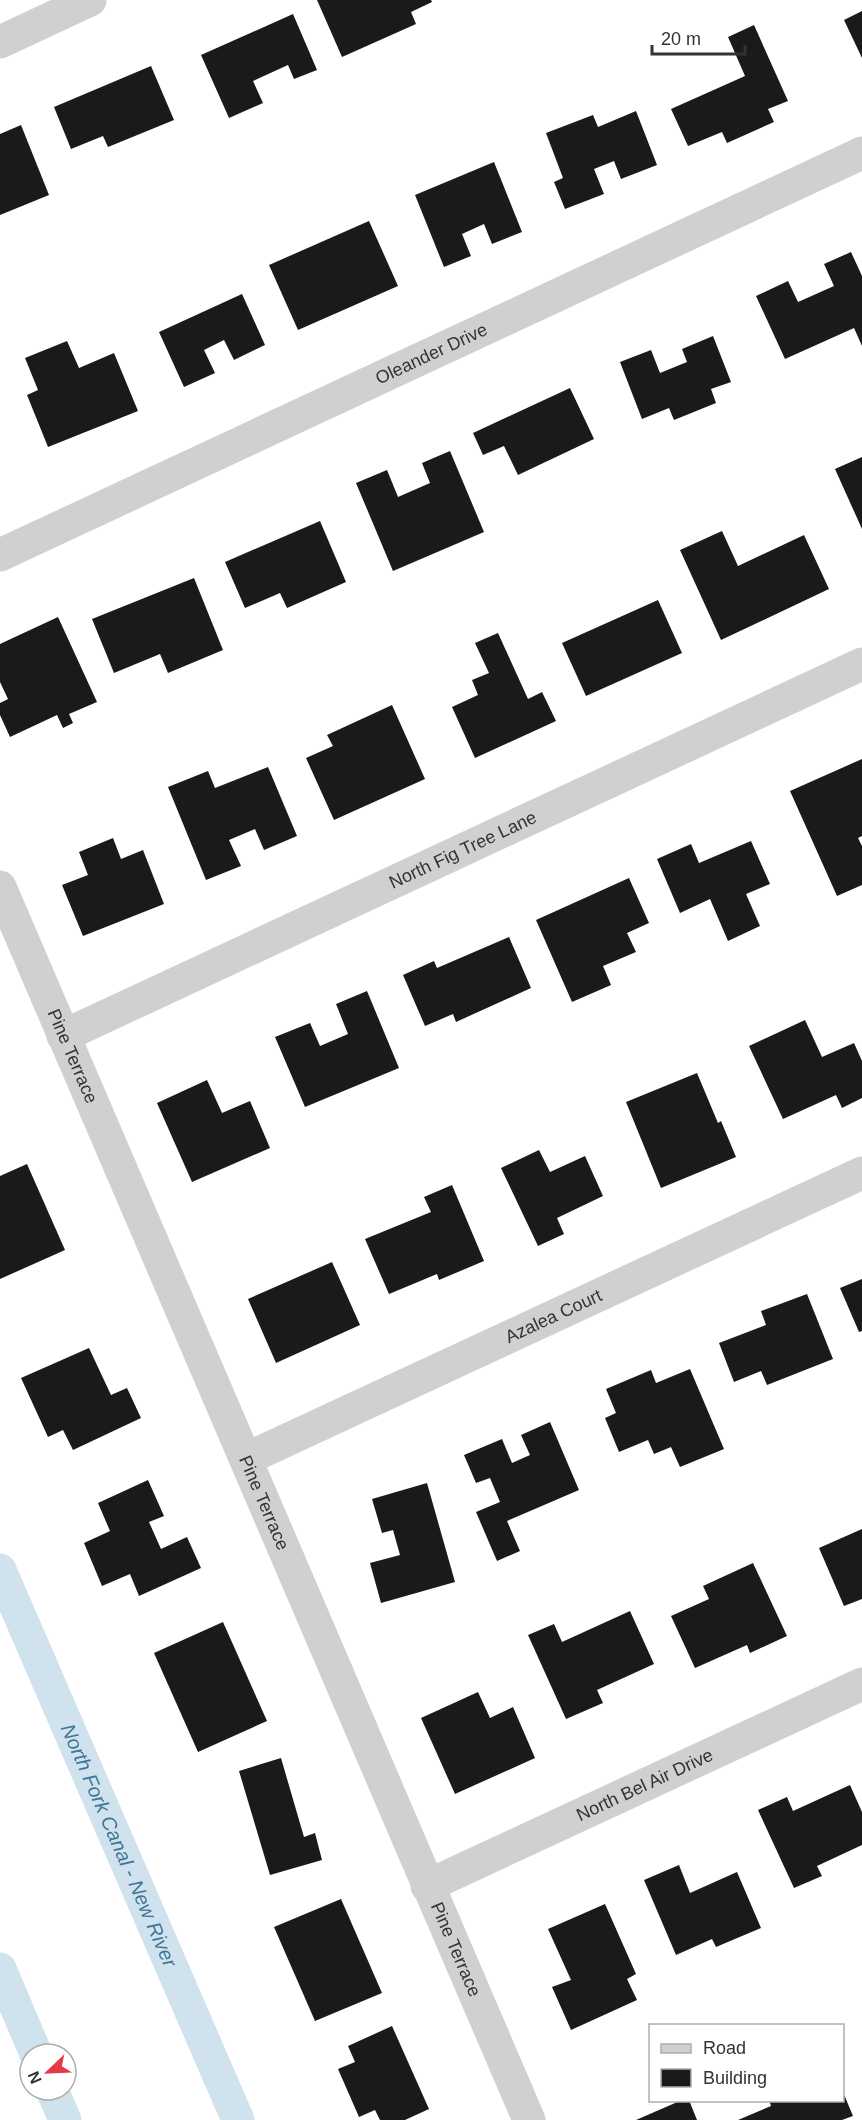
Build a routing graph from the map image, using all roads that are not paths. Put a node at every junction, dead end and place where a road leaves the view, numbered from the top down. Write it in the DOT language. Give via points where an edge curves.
graph roads {
  1 [pos="90,0"];
  2 [pos="0,42"];
  3 [pos="862,153"];
  4 [pos="0,555"];
  5 [pos="862,664"];
  6 [pos="0,887"];
  7 [pos="63,1036"];
  8 [pos="862,1173"];
  9 [pos="246,1459"];
  10 [pos="862,1684"];
  11 [pos="427,1886"];
  12 [pos="529,2120"];
  1 -- 2 [label="street"];
  3 -- 4 [label="street, Oleander Drive"];
  5 -- 7 [label="street, North Fig Tree Lane"];
  6 -- 7 [label="street, Pine Terrace"];
  7 -- 9 [label="street, Pine Terrace"];
  8 -- 9 [label="street, Azalea Court"];
  9 -- 11 [label="street, Pine Terrace"];
  10 -- 11 [label="street, North Bel Air Drive"];
  11 -- 12 [label="street, Pine Terrace"];
}
